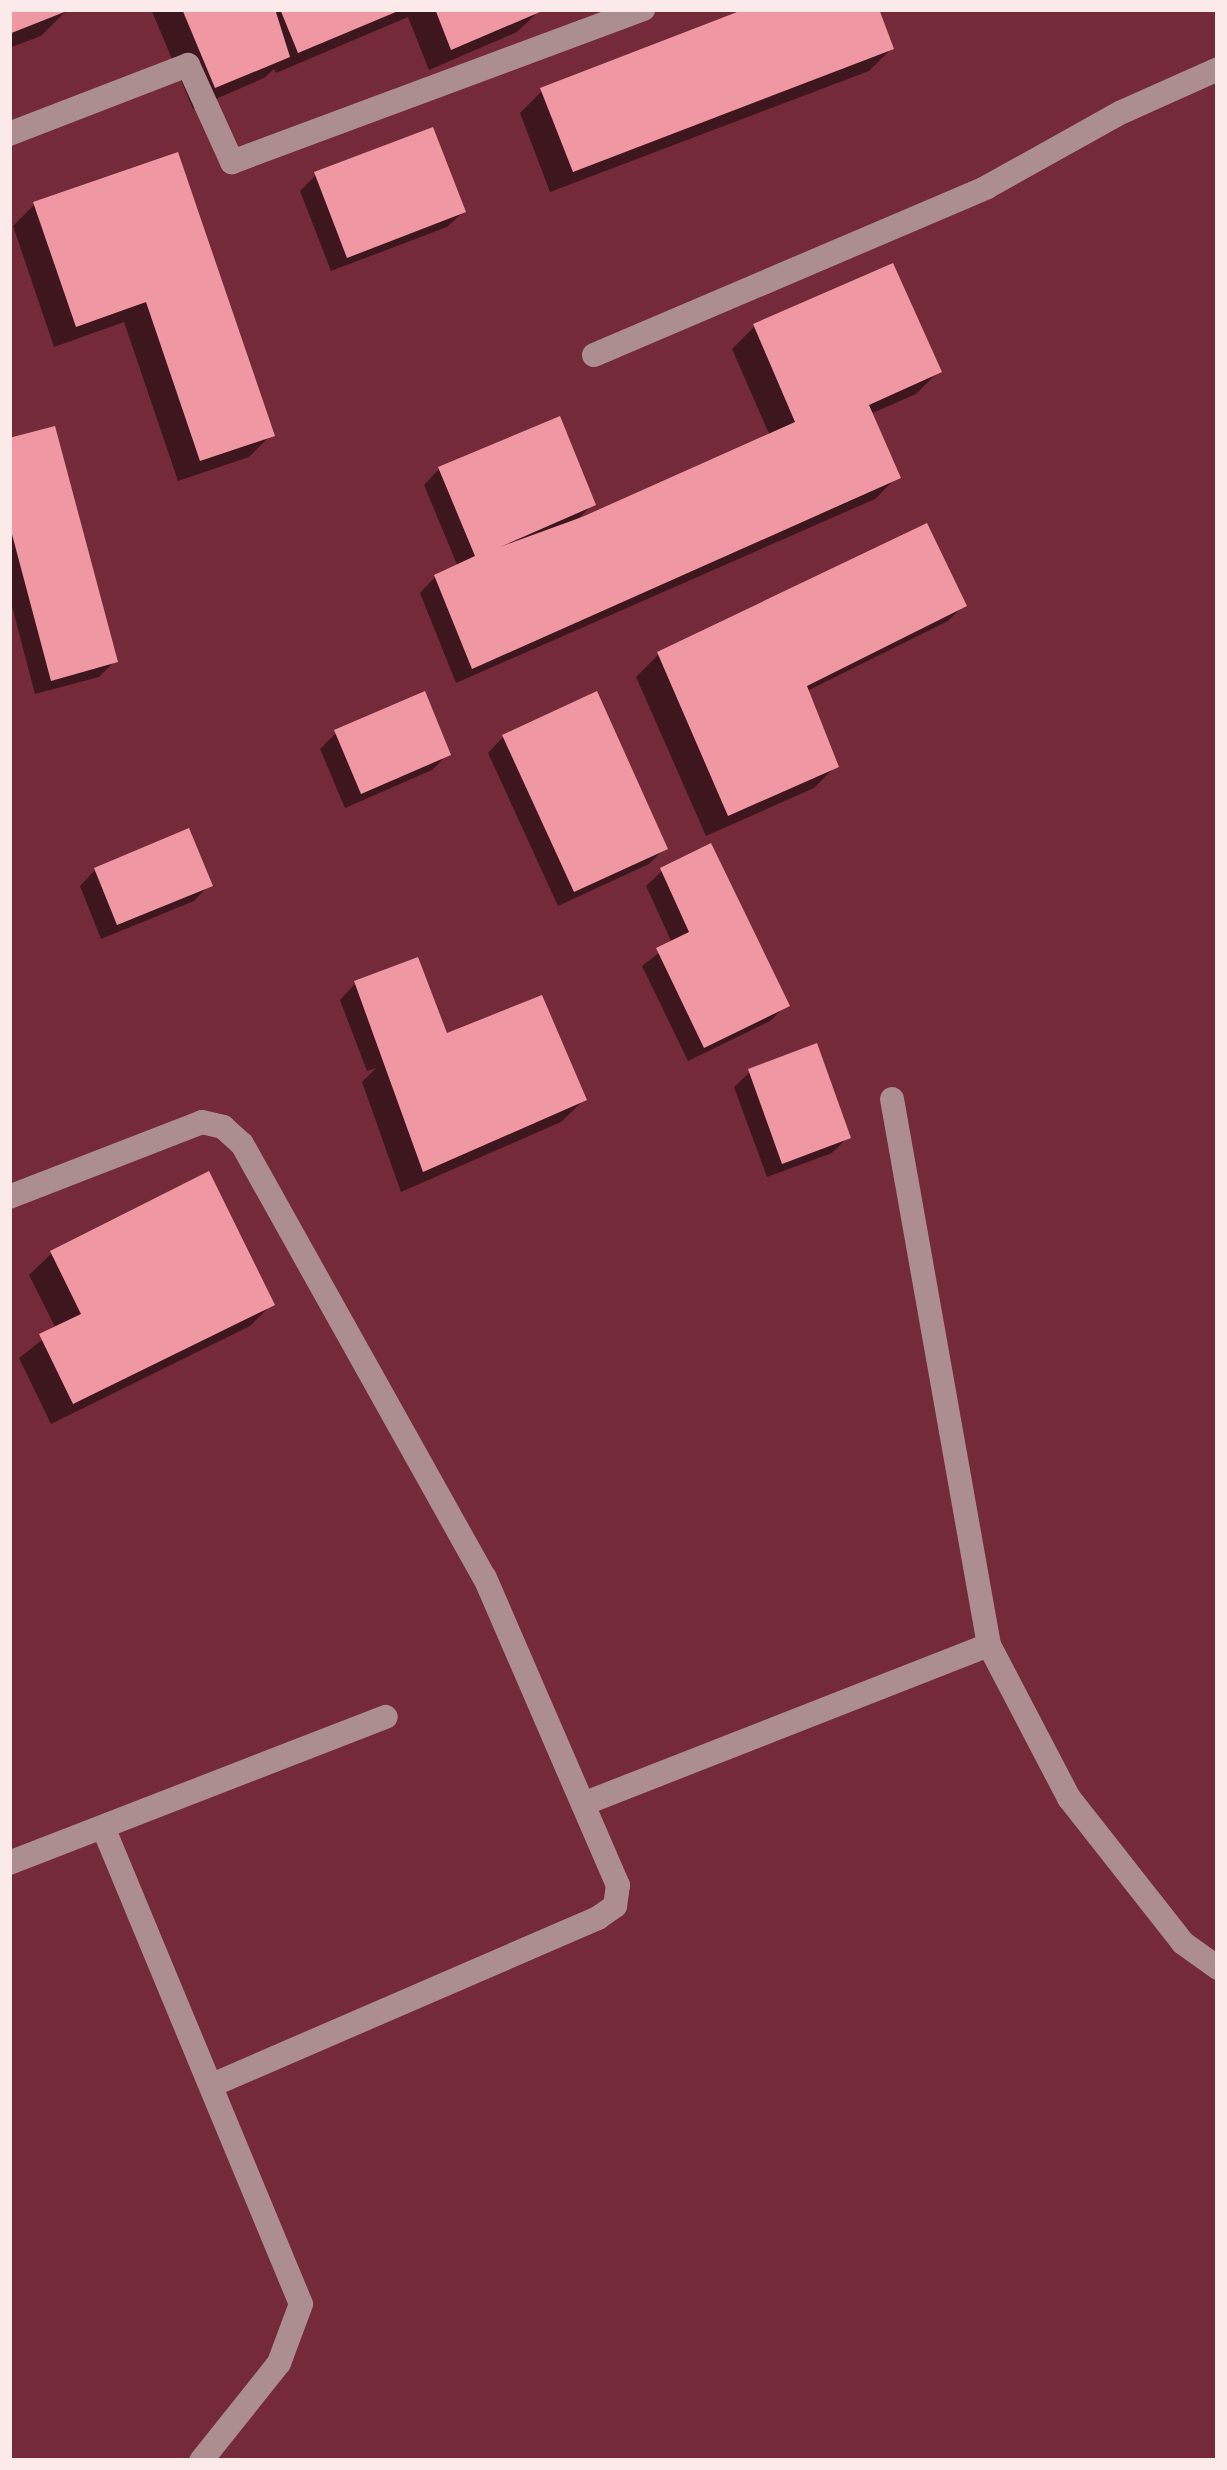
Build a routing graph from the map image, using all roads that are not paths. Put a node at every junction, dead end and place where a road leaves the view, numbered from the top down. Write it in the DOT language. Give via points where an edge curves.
graph roads {
  1 [pos="644,9"];
  2 [pos="1218,69"];
  3 [pos="9,134"];
  4 [pos="594,356"];
  5 [pos="892,1099"];
  6 [pos="9,1197"];
  7 [pos="989,1646"];
  8 [pos="386,1717"];
  9 [pos="583,1804"];
  10 [pos="103,1827"];
  11 [pos="9,1863"];
  12 [pos="1218,1968"];
  13 [pos="212,2085"];
  14 [pos="201,2461"];
  1 -- 3 [label="street" via="232,162 188,65"];
  2 -- 4 [label="street" via="988,187"];
  5 -- 7 [label="street"];
  6 -- 9 [label="street" via="202,1122 224,1127 242,1144 485,1578"];
  7 -- 9 [label="street"];
  7 -- 12 [label="street" via="1069,1798 1183,1943"];
  8 -- 10 [label="street"];
  9 -- 13 [label="street" via="618,1885 614,1906"];
  10 -- 11 [label="street"];
  10 -- 13 [label="street"];
  13 -- 14 [label="street" via="302,2304 279,2363"];
}
